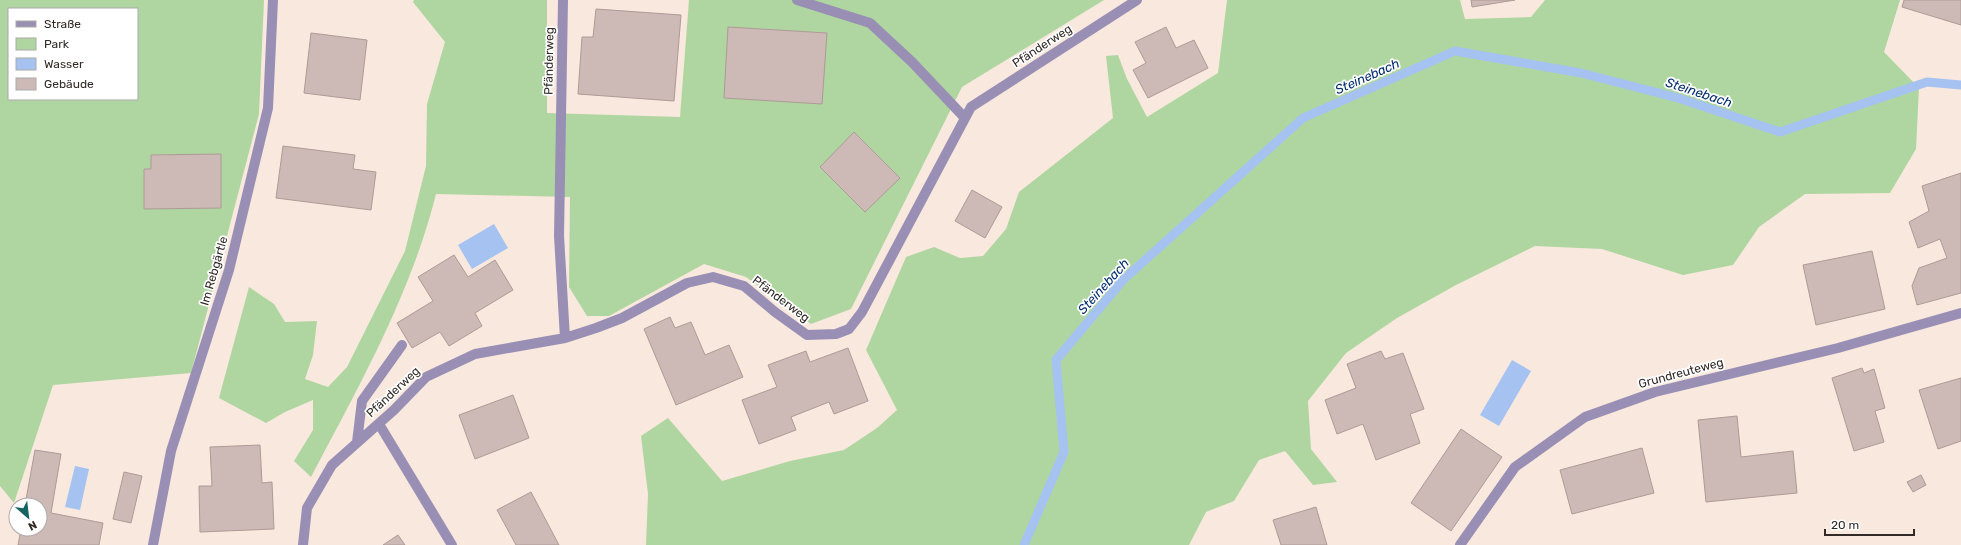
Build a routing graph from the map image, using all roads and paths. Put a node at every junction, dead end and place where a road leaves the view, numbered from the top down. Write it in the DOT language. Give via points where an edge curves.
graph roads {
  1 [pos="273,0"];
  2 [pos="563,0"];
  3 [pos="798,0"];
  4 [pos="1137,0"];
  5 [pos="964,117"];
  6 [pos="1961,313"];
  7 [pos="565,338"];
  8 [pos="402,345"];
  9 [pos="379,424"];
  10 [pos="357,442"];
  11 [pos="153,545"];
  12 [pos="302,545"];
  13 [pos="452,545"];
  14 [pos="1460,545"];
  1 -- 11 [label="street, Im Rebgärtle" via="268,108 229,270 171,451"];
  2 -- 7 [label="street, Pfänderweg" via="559,236"];
  3 -- 5 [label="street" via="870,23 912,62"];
  4 -- 5 [label="street, Pfänderweg" via="971,107"];
  5 -- 7 [label="street, Pfänderweg" via="862,312 849,330 836,334 807,335 774,312 744,286 714,277 687,283 622,318"];
  6 -- 14 [label="street, Grundreuteweg" via="1838,348 1655,392 1585,417 1515,467"];
  7 -- 9 [label="street, Pfänderweg" via="475,354 426,377"];
  8 -- 10 [label="street" via="362,401"];
  9 -- 10 [label="street, Pfänderweg"];
  9 -- 13 [label="street"];
  10 -- 12 [label="street, Pfänderweg" via="332,465 307,508"];
}
